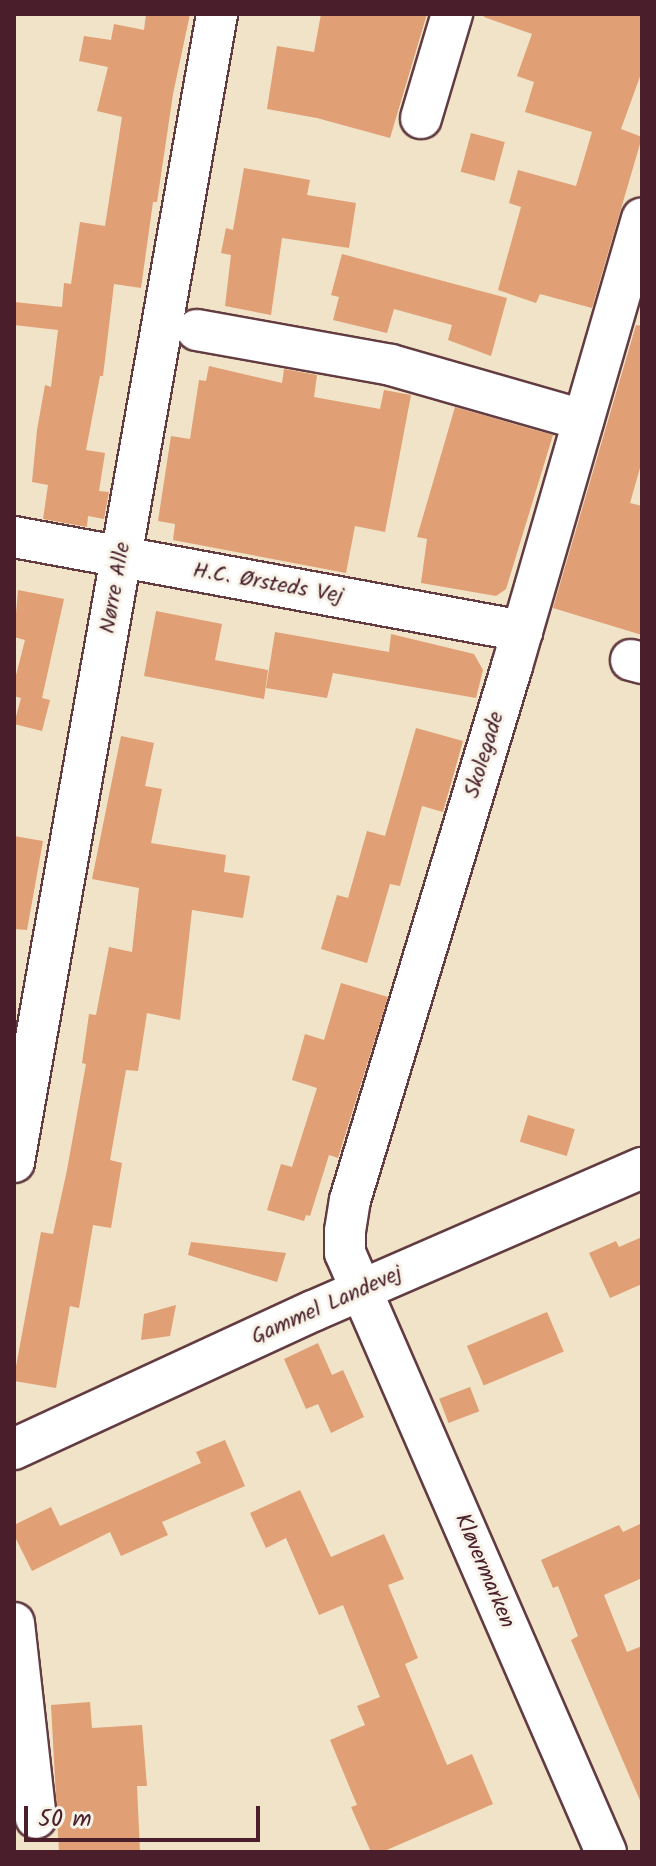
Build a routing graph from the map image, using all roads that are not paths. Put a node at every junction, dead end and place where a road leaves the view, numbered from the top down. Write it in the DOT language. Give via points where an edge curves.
graph roads {
  1 [pos="217,14"];
  2 [pos="452,14"];
  3 [pos="421,118"];
  4 [pos="642,218"];
  5 [pos="197,330"];
  6 [pos="583,420"];
  7 [pos="14,537"];
  8 [pos="121,557"];
  9 [pos="522,631"];
  10 [pos="14,1162"];
  11 [pos="642,1168"];
  12 [pos="362,1290"];
  13 [pos="14,1449"];
  14 [pos="14,1623"];
  15 [pos="36,1818"];
  16 [pos="606,1852"];
  1 -- 8 [label="street, Nørre Alle"];
  2 -- 3 [label="street"];
  4 -- 6 [label="street, Skolegade"];
  5 -- 6 [label="street" via="391,365"];
  6 -- 9 [label="street, Skolegade"];
  7 -- 8 [label="street, H.C. Ørsteds Vej"];
  8 -- 9 [label="street, H.C. Ørsteds Vej"];
  8 -- 10 [label="street, Nørre Alle"];
  9 -- 12 [label="street, Skolegade" via="350,1200 345,1253"];
  11 -- 12 [label="street, Gammel Landevej"];
  12 -- 13 [label="street, Gammel Landevej"];
  12 -- 16 [label="street, Kløvermarken"];
  14 -- 15 [label="street"];
}
